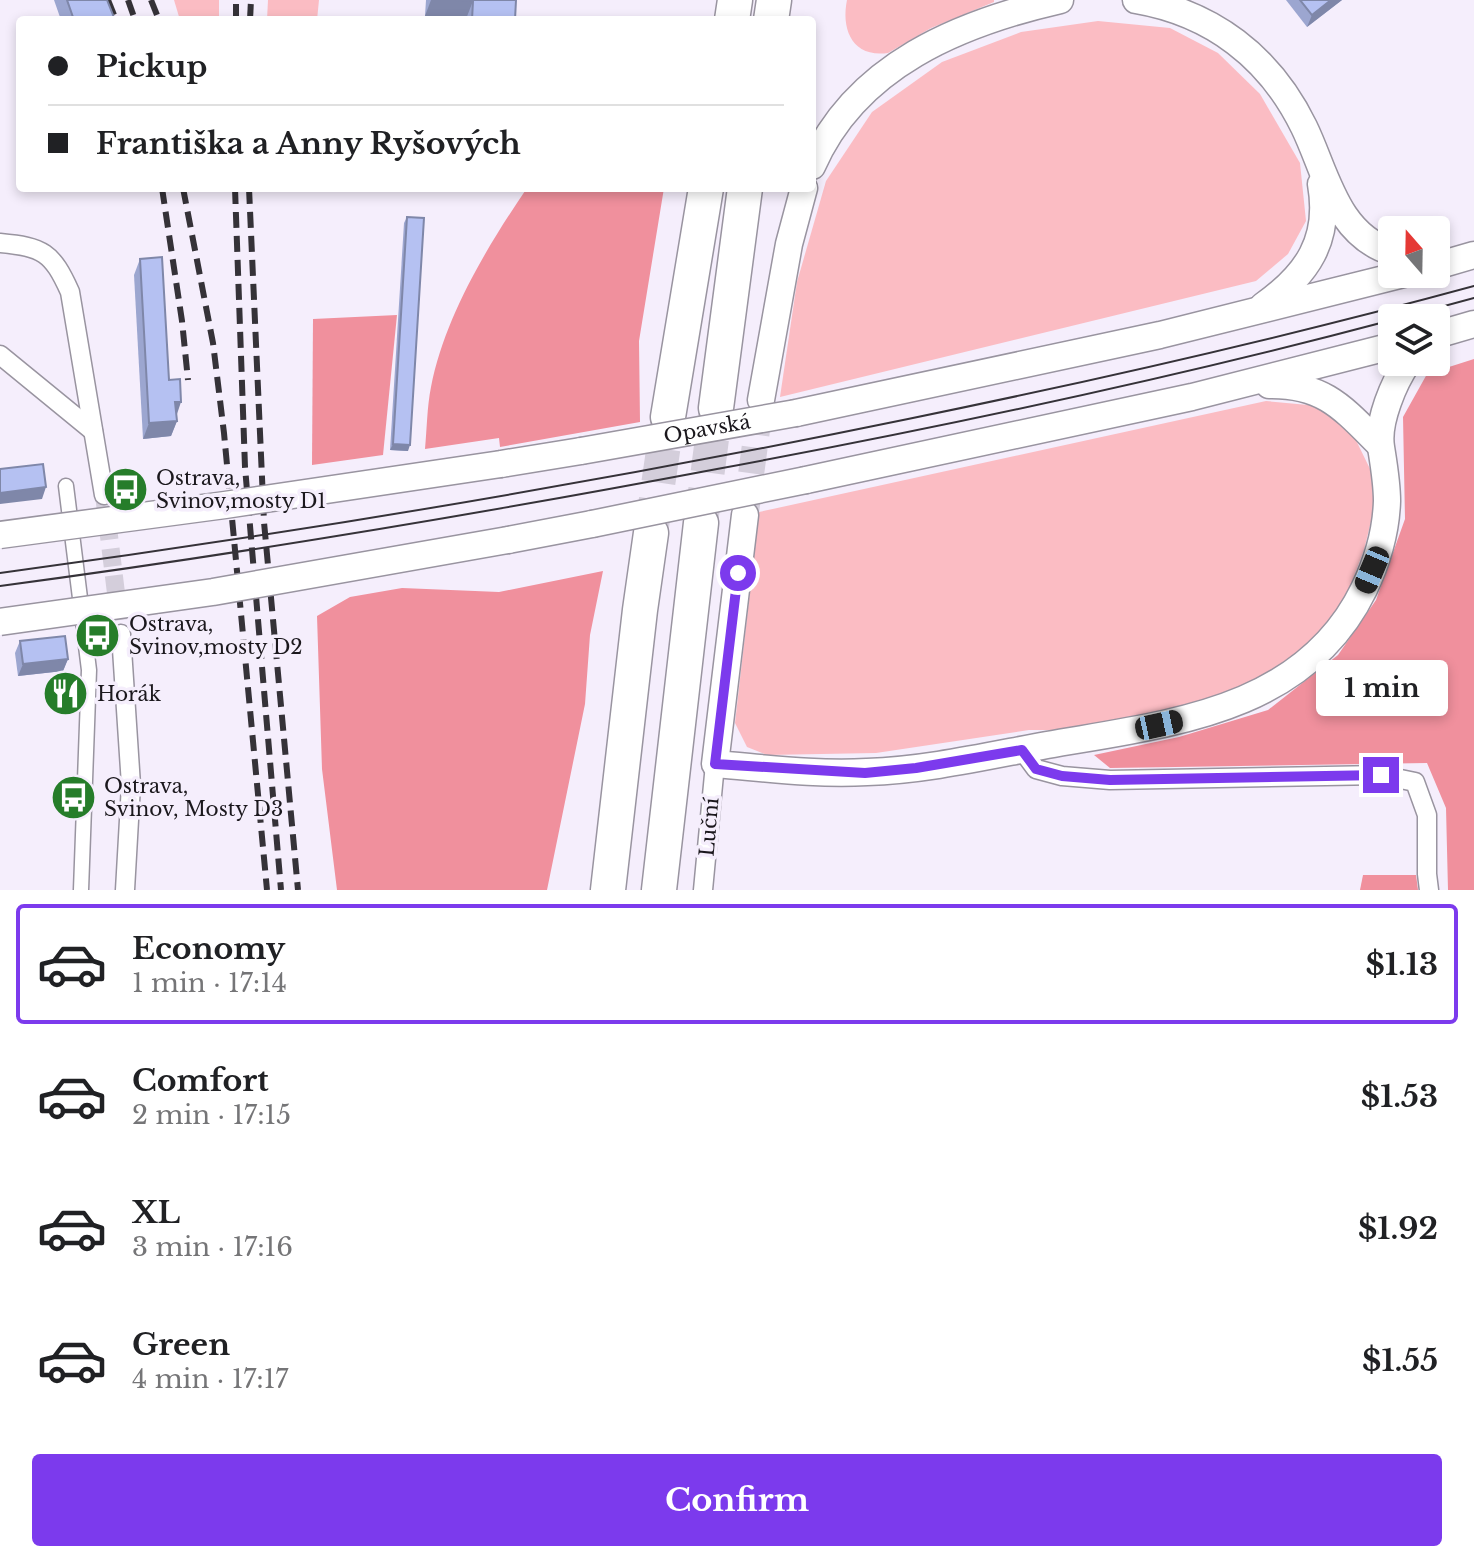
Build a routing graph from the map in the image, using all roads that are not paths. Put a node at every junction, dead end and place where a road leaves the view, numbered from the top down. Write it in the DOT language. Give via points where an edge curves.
graph roads {
  1 [pos="1060,0"];
  2 [pos="1136,0"];
  3 [pos="816,158"];
  4 [pos="1317,162"];
  5 [pos="705,192"];
  6 [pos="744,192"];
  7 [pos="803,192"];
  8 [pos="0,243"];
  9 [pos="1378,246"];
  10 [pos="1378,281"];
  11 [pos="1254,313"];
  12 [pos="1474,324"];
  13 [pos="1450,331"];
  14 [pos="1378,350"];
  15 [pos="0,355"];
  16 [pos="1400,376"];
  17 [pos="1237,386"];
  18 [pos="761,400"];
  19 [pos="716,408"];
  20 [pos="668,417"];
  21 [pos="93,431"];
  22 [pos="1380,445"];
  23 [pos="66,486"];
  24 [pos="104,495"];
  25 [pos="745,515"];
  26 [pos="701,523"];
  27 [pos="651,533"];
  28 [pos="0,535"];
  29 [pos="0,622"];
  30 [pos="121,634"];
  31 [pos="1022,750"];
  32 [pos="715,764"];
  33 [pos="81,890"];
  34 [pos="125,890"];
  35 [pos="608,890"];
  36 [pos="659,890"];
  37 [pos="703,890"];
  38 [pos="1429,890"];
  1 -- 3 [label="main road" via="976,23 886,71 846,108"];
  2 -- 4 [label="main road" via="1197,17 1240,44 1286,96"];
  4 -- 9 [label="main road" via="1346,218"];
  4 -- 11 [label="main road" via="1324,212 1316,246 1298,278"];
  5 -- 20 [label="highway"];
  6 -- 19 [label="highway"];
  7 -- 18 [label="main road"];
  8 -- 21 [label="street" via="37,248 58,265 70,292"];
  10 -- 11 [label="main road, Opavská"];
  11 -- 28 [label="main road, Opavská, bridge" via="796,413 501,464"];
  12 -- 13 [label="main road"];
  14 -- 17 [label="main road"];
  15 -- 21 [label="street"];
  16 -- 22 [label="main road" via="1390,395"];
  17 -- 22 [label="main road" via="1312,390 1343,407"];
  17 -- 29 [label="main road, bridge" via="592,524 213,592"];
  21 -- 24 [label="street"];
  22 -- 31 [label="main road" via="1387,502 1377,556 1352,610 1302,666 1262,692 1215,711"];
  23 -- 33 [label="street" via="89,670"];
  25 -- 32 [label="main road"];
  26 -- 36 [label="highway"];
  27 -- 35 [label="highway"];
  30 -- 34 [label="street" via="131,785"];
  31 -- 32 [label="main road" via="865,773"];
  31 -- 38 [label="street" via="1036,769 1110,780 1381,775 1415,782 1427,815"];
  32 -- 37 [label="street, Luční"];
}
